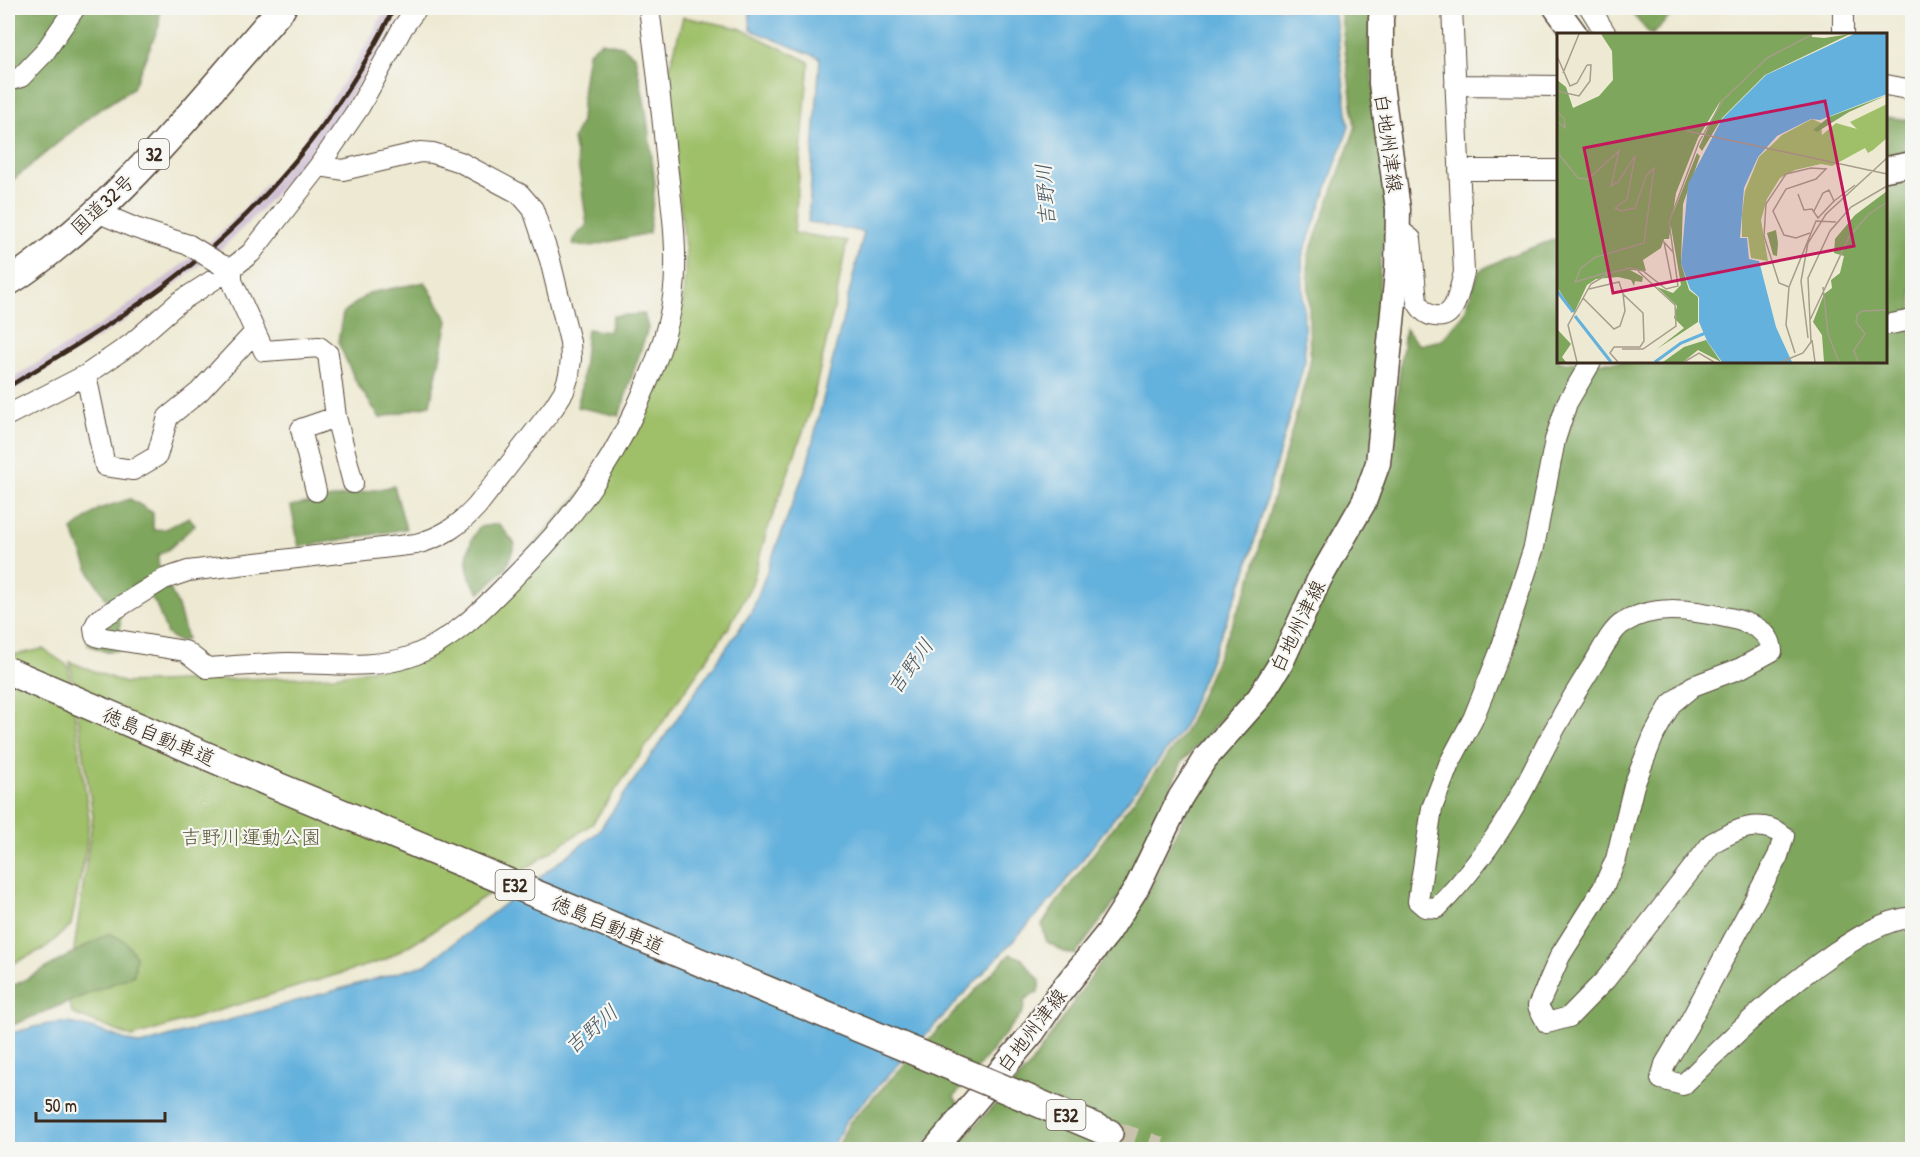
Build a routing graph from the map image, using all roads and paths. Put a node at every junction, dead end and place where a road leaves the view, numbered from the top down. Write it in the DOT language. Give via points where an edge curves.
graph roads {
  1 [pos="75,8"];
  2 [pos="282,8"];
  3 [pos="417,8"];
  4 [pos="649,8"];
  5 [pos="1383,8"];
  6 [pos="1452,8"];
  7 [pos="1556,8"];
  8 [pos="1590,8"];
  9 [pos="1843,8"];
  10 [pos="1574,33"];
  11 [pos="1605,33"];
  12 [pos="1843,33"];
  13 [pos="8,81"];
  14 [pos="1455,85"];
  15 [pos="1887,85"];
  16 [pos="1557,86"];
  17 [pos="1912,90"];
  18 [pos="1912,164"];
  19 [pos="319,166"];
  20 [pos="1887,169"];
  21 [pos="1887,169"];
  22 [pos="1459,170"];
  23 [pos="1557,170"];
  24 [pos="1912,171"];
  25 [pos="97,212"];
  26 [pos="1397,228"];
  27 [pos="226,266"];
  28 [pos="8,282"];
  29 [pos="1912,320"];
  30 [pos="1887,325"];
  31 [pos="255,332"];
  32 [pos="1590,363"];
  33 [pos="86,375"];
  34 [pos="8,415"];
  35 [pos="336,417"];
  36 [pos="353,483"];
  37 [pos="316,491"];
  38 [pos="8,671"];
  39 [pos="1912,917"];
  40 [pos="1109,1133"];
  41 [pos="934,1149"];
  1 -- 13 [label="street" via="44,53 21,77"];
  2 -- 25 [label="highway, 国道32号 / 32" via="157,151"];
  3 -- 19 [label="street" via="360,106"];
  4 -- 19 [label="street" via="672,213 675,271 671,310 663,345 611,459 558,530 470,621 434,646 404,659 207,668 185,651 99,637 94,628 98,620 154,584 188,571 416,544 443,534 477,506 564,392 571,359 570,342 547,250 533,209 520,194 460,162 433,153 420,152 342,170"];
  5 -- 26 [label="main road, 白地州津線" via="1381,84 1398,209"];
  6 -- 14 [label="street"];
  7 -- 10 [label="main road"];
  8 -- 11 [label="street"];
  9 -- 12 [label="street"];
  14 -- 16 [label="street"];
  14 -- 22 [label="street"];
  15 -- 17 [label="street"];
  18 -- 20 [label="main road"];
  19 -- 27 [label="street" via="251,253"];
  21 -- 24 [label="street"];
  22 -- 23 [label="street"];
  22 -- 26 [label="street" via="1464,273 1454,307 1448,314 1431,316 1417,302 1411,239"];
  25 -- 27 [label="street, bridge" via="189,245"];
  25 -- 28 [label="highway, 国道32号 / 32"];
  26 -- 41 [label="main road, 白地州津線" via="1378,463 1364,502 1318,580 1281,663 1258,698 1204,760 1180,798 1136,889 1108,933 1033,1032"];
  27 -- 31 [label="street"];
  27 -- 33 [label="street" via="131,344"];
  29 -- 30 [label="street"];
  31 -- 33 [label="street" via="199,392 168,417 157,456 133,470 105,466"];
  31 -- 35 [label="street" via="264,351 319,347 328,354"];
  32 -- 39 [label="street" via="1567,402 1555,440 1534,547 1501,649 1432,808 1418,901 1425,907 1437,908 1487,847 1516,803 1560,718 1621,623 1648,612 1685,609 1734,619 1764,631 1772,651 1693,687 1671,704 1634,785 1616,859 1603,888 1560,956 1538,1006 1547,1023 1569,1017 1606,978 1712,843 1749,826 1775,829 1784,836 1778,856 1665,1064 1661,1080 1683,1086 1760,1010 1803,974 1867,931"];
  33 -- 34 [label="street"];
  35 -- 36 [label="street"];
  35 -- 37 [label="street" via="301,429"];
  38 -- 40 [label="highway, 徳島自動車道 / E32, bridge"];
}
